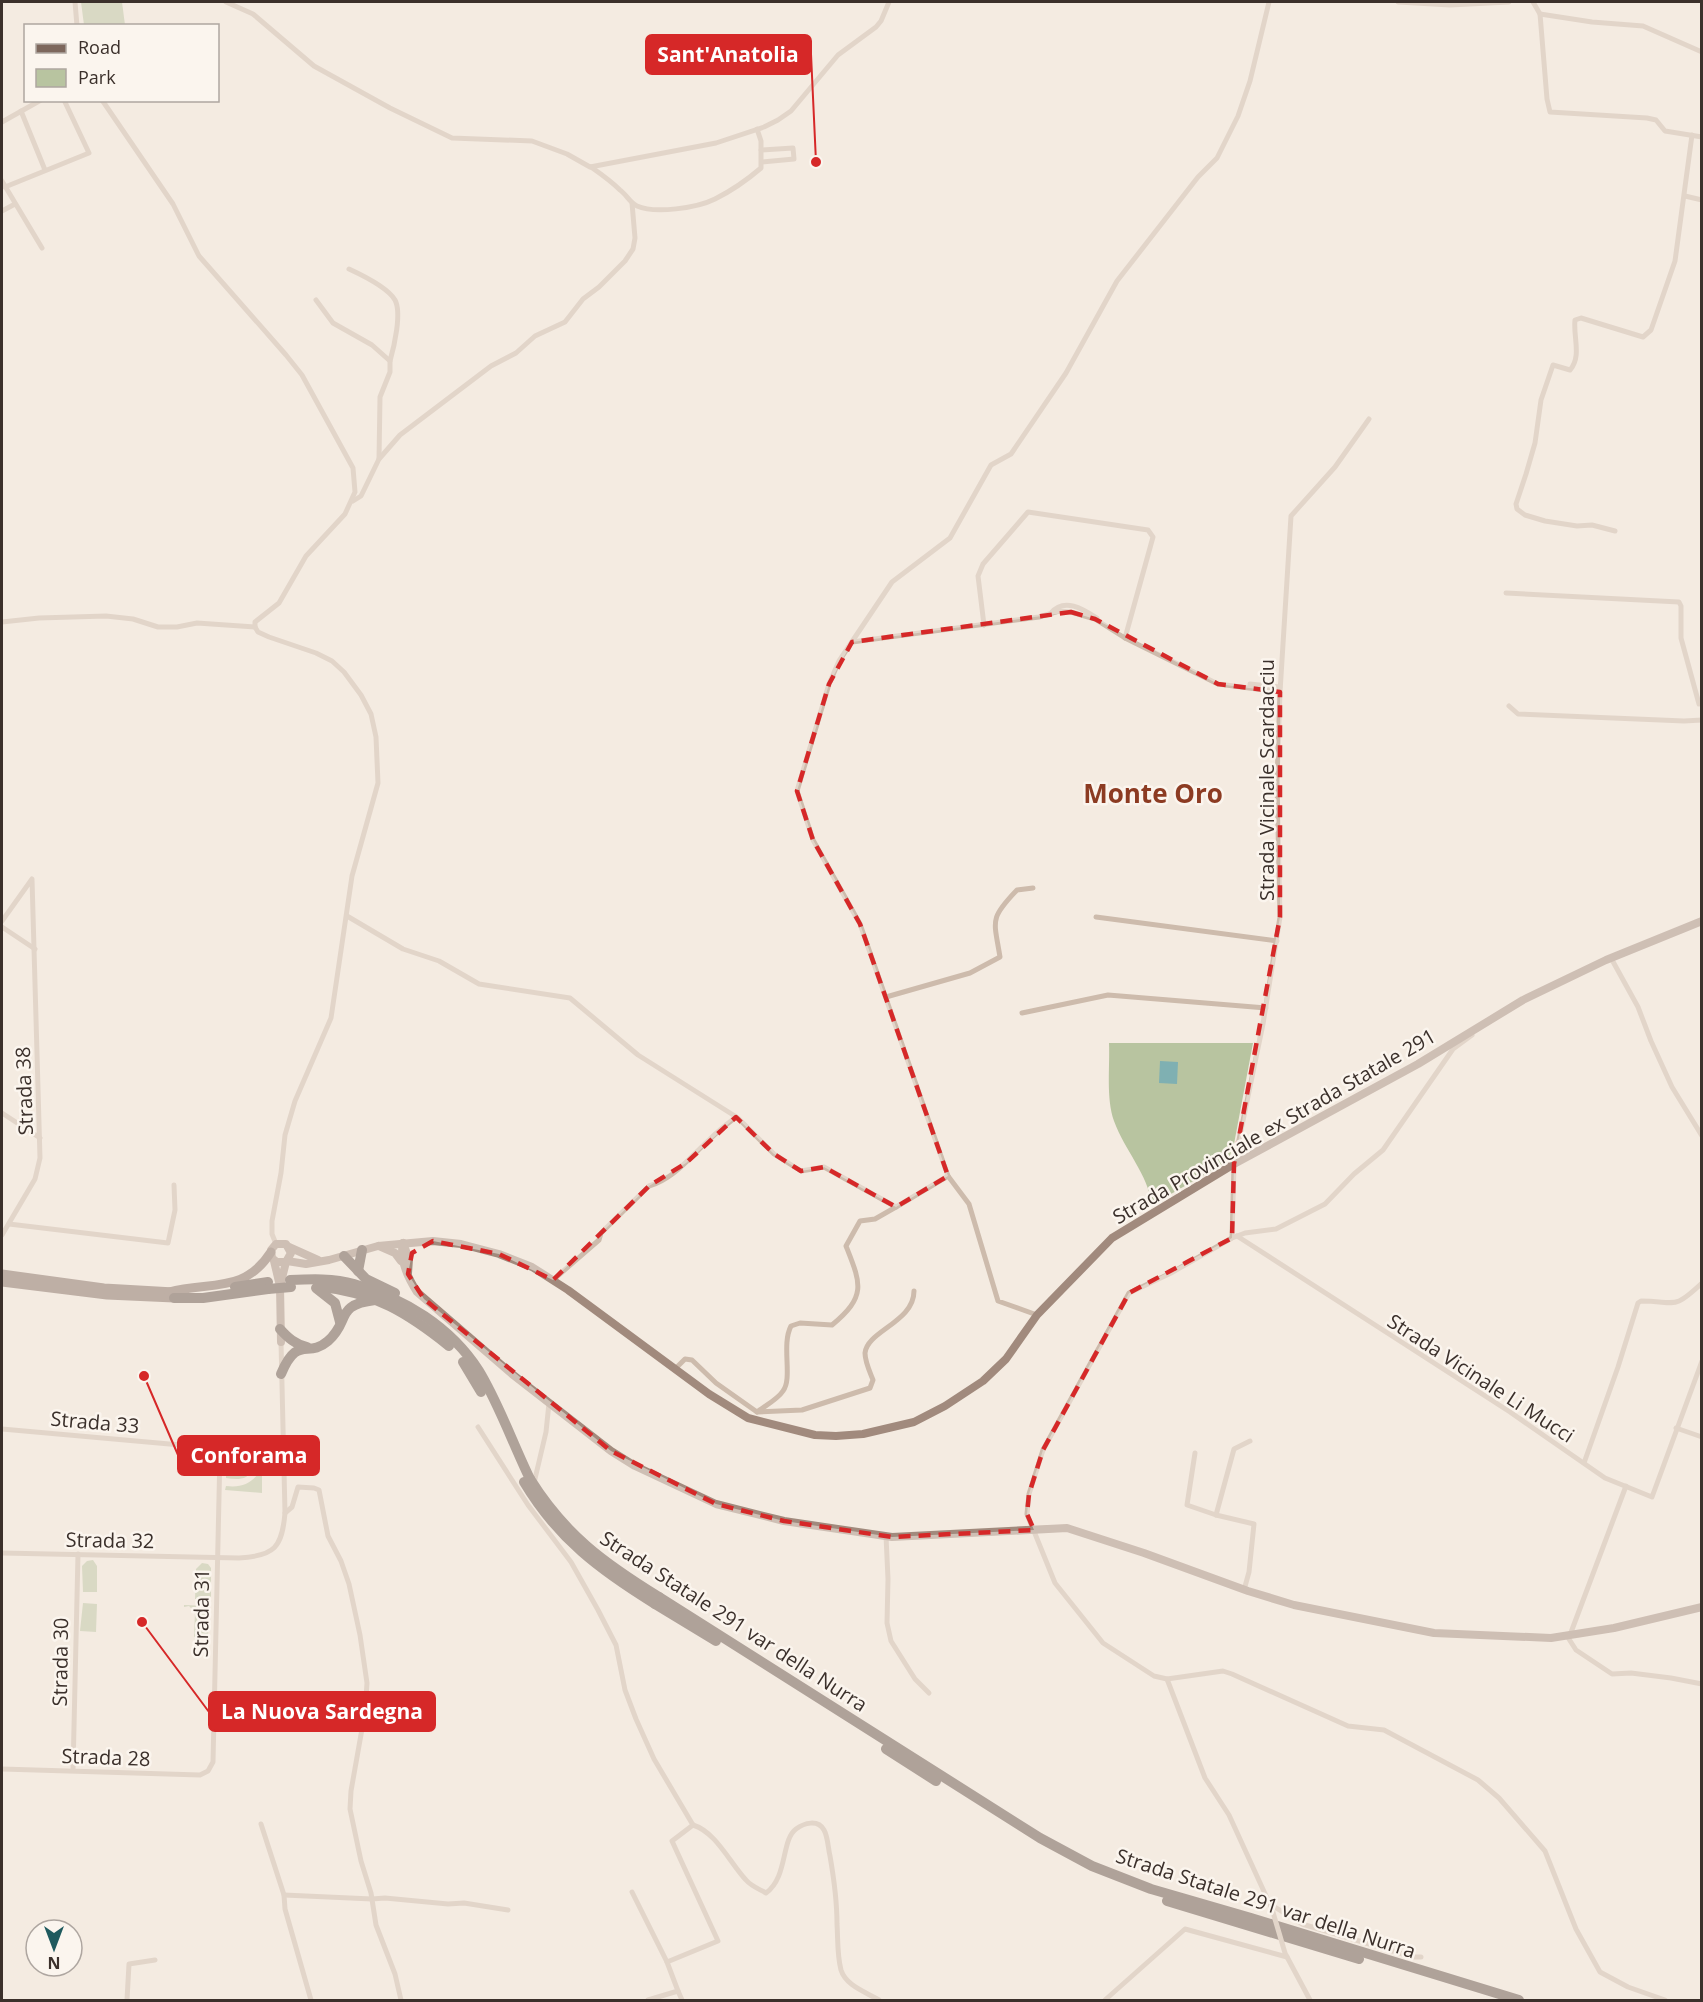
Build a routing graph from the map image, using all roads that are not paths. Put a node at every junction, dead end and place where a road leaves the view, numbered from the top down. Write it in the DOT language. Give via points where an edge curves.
graph roads {
  1 [pos="75,2"];
  2 [pos="226,2"];
  3 [pos="888,2"];
  4 [pos="1269,2"];
  5 [pos="1398,2"];
  6 [pos="1509,2"];
  7 [pos="1533,2"];
  8 [pos="1540,14"];
  9 [pos="77,24"];
  10 [pos="1701,52"];
  11 [pos="37,102"];
  12 [pos="65,102"];
  13 [pos="103,102"];
  14 [pos="21,111"];
  15 [pos="2,122"];
  16 [pos="758,129"];
  17 [pos="1692,135"];
  18 [pos="1701,137"];
  19 [pos="761,150"];
  20 [pos="762,162"];
  21 [pos="590,167"];
  22 [pos="45,170"];
  23 [pos="2,180"];
  24 [pos="5,187"];
  25 [pos="1685,196"];
  26 [pos="1701,200"];
  27 [pos="632,203"];
  28 [pos="15,204"];
  29 [pos="2,211"];
  30 [pos="42,248"];
  31 [pos="349,269"];
  32 [pos="315,300"];
  33 [pos="390,361"];
  34 [pos="1369,419"];
  35 [pos="379,459"];
  36 [pos="351,502"];
  37 [pos="1615,531"];
  38 [pos="1506,593"];
  39 [pos="2,622"];
  40 [pos="984,625"];
  41 [pos="255,627"];
  42 [pos="1126,636"];
  43 [pos="852,642"];
  44 [pos="1280,689"];
  45 [pos="1509,706"];
  46 [pos="1701,706"];
  47 [pos="1701,720"];
  48 [pos="1033,888"];
  49 [pos="347,916"];
  50 [pos="1096,917"];
  51 [pos="2,921"];
  52 [pos="1701,921"];
  53 [pos="2,927"];
  54 [pos="1276,941"];
  55 [pos="35,949"];
  56 [pos="1611,958"];
  57 [pos="886,997"];
  58 [pos="1266,1008"];
  59 [pos="1022,1013"];
  60 [pos="1495,1017"];
  61 [pos="2,1113"];
  62 [pos="736,1117"];
  63 [pos="1701,1136"];
  64 [pos="40,1138"];
  65 [pos="1234,1164"];
  66 [pos="948,1176"];
  67 [pos="174,1185"];
  68 [pos="896,1207"];
  69 [pos="9,1224"];
  70 [pos="2,1235"];
  71 [pos="1234,1237"];
  72 [pos="433,1242"];
  73 [pos="403,1243"];
  74 [pos="378,1246"];
  75 [pos="289,1247"];
  76 [pos="362,1250"];
  77 [pos="274,1252"];
  78 [pos="344,1256"];
  79 [pos="286,1261"];
  80 [pos="319,1261"];
  81 [pos="406,1262"];
  82 [pos="306,1264"];
  83 [pos="358,1271"];
  84 [pos="2,1274"];
  85 [pos="553,1280"];
  86 [pos="2,1282"];
  87 [pos="286,1282"];
  88 [pos="1701,1283"];
  89 [pos="313,1286"];
  90 [pos="914,1291"];
  91 [pos="172,1294"];
  92 [pos="378,1300"];
  93 [pos="414,1308"];
  94 [pos="1037,1315"];
  95 [pos="340,1322"];
  96 [pos="280,1329"];
  97 [pos="280,1342"];
  98 [pos="304,1349"];
  99 [pos="1701,1361"];
  100 [pos="675,1369"];
  101 [pos="281,1374"];
  102 [pos="549,1403"];
  103 [pos="757,1412"];
  104 [pos="478,1427"];
  105 [pos="1676,1428"];
  106 [pos="2,1429"];
  107 [pos="1701,1437"];
  108 [pos="1250,1440"];
  109 [pos="1195,1453"];
  110 [pos="220,1454"];
  111 [pos="1584,1463"];
  112 [pos="527,1480"];
  113 [pos="1626,1486"];
  114 [pos="528,1505"];
  115 [pos="285,1513"];
  116 [pos="1216,1515"];
  117 [pos="1034,1530"];
  118 [pos="886,1536"];
  119 [pos="2,1552"];
  120 [pos="78,1554"];
  121 [pos="218,1558"];
  122 [pos="1244,1590"];
  123 [pos="1701,1607"];
  124 [pos="1569,1636"];
  125 [pos="1167,1679"];
  126 [pos="1701,1684"];
  127 [pos="929,1693"];
  128 [pos="2,1769"];
  129 [pos="73,1770"];
  130 [pos="208,1771"];
  131 [pos="261,1824"];
  132 [pos="693,1825"];
  133 [pos="1066,1857"];
  134 [pos="633,1892"];
  135 [pos="284,1895"];
  136 [pos="372,1899"];
  137 [pos="1271,1906"];
  138 [pos="508,1910"];
  139 [pos="1286,1955"];
  140 [pos="1421,1957"];
  141 [pos="155,1960"];
  142 [pos="667,1962"];
  143 [pos="678,1991"];
  144 [pos="127,2001"];
  145 [pos="311,2001"];
  146 [pos="401,2001"];
  147 [pos="648,2001"];
  148 [pos="682,2001"];
  149 [pos="879,2001"];
  150 [pos="1106,2001"];
  151 [pos="1310,2001"];
  152 [pos="1494,2001"];
  153 [pos="1519,2001"];
  154 [pos="1665,2001"];
  1 -- 9 [label="street"];
  2 -- 21 [label="street" via="253,14 314,66 452,138 532,141"];
  3 -- 16 [label="street" via="876,27 838,55 791,111"];
  4 -- 43 [label="street" via="1250,81 1217,158 1117,281 1066,373 1011,454 991,465 950,538 892,582"];
  5 -- 6 [label="street"];
  7 -- 8 [label="street"];
  8 -- 10 [label="street" via="1643,26"];
  8 -- 17 [label="street" via="1550,112 1647,118 1656,120 1665,131"];
  11 -- 14 [label="street"];
  12 -- 22 [label="street" via="89,153"];
  13 -- 36 [label="street" via="173,204 199,256 302,375 353,468 355,492"];
  14 -- 15 [label="street"];
  14 -- 22 [label="street"];
  16 -- 19 [label="street"];
  16 -- 21 [label="street" via="695,148"];
  17 -- 18 [label="street"];
  17 -- 25 [label="street"];
  19 -- 20 [label="street"];
  19 -- 20 [label="street" via="793,148 794,159"];
  20 -- 27 [label="street" via="761,168 746,181 714,200 666,209"];
  21 -- 27 [label="street"];
  22 -- 24 [label="street"];
  23 -- 24 [label="street"];
  24 -- 28 [label="street"];
  25 -- 26 [label="street"];
  25 -- 37 [label="street" via="1675,261 1651,330 1643,337 1581,318 1575,320 1577,357 1570,370 1553,365 1516,504 1525,514 1545,522 1592,525"];
  27 -- 35 [label="street" via="633,249 565,322 535,336 516,353 491,366 400,435"];
  28 -- 29 [label="street"];
  28 -- 30 [label="street"];
  31 -- 33 [label="street" via="370,278 395,300"];
  32 -- 33 [label="street" via="333,323 372,345"];
  33 -- 35 [label="street" via="380,397"];
  34 -- 44 [label="street, Strada Vicinale Scardacciu" via="1335,467 1291,516"];
  35 -- 36 [label="street" via="361,496"];
  36 -- 41 [label="street" via="332,530 306,556 279,603 255,622"];
  38 -- 46 [label="street" via="1679,602 1681,638"];
  39 -- 41 [label="street" via="106,616 158,627 197,623"];
  40 -- 42 [label="street" via="1071,612 1095,619"];
  40 -- 42 [label="street" via="978,576 983,564 1028,512 1148,530 1153,537"];
  40 -- 43 [label="street"];
  41 -- 49 [label="street" via="269,637 332,661 350,679 371,714 376,737 377,792 352,876"];
  42 -- 44 [label="street" via="1218,684"];
  43 -- 57 [label="street" via="829,684 798,791 813,840 860,924"];
  44 -- 54 [label="street, Strada Vicinale Scardacciu" via="1280,917"];
  45 -- 47 [label="street" via="1518,714"];
  48 -- 57 [label="street" via="1017,890 995,917 1000,957 970,973"];
  49 -- 62 [label="street" via="403,949 439,961 479,984 570,998 638,1055"];
  49 -- 77 [label="street" via="329,1027 295,1101 285,1135 272,1221"];
  50 -- 54 [label="street"];
  51 -- 55 [label="street, Strada 38" via="32,879"];
  52 -- 56 [label="street, Strada Provinciale ex Strada Statale 291"];
  53 -- 55 [label="street"];
  54 -- 58 [label="street, Strada Vicinale Scardacciu"];
  55 -- 64 [label="street, Strada 38"];
  56 -- 60 [label="street, Strada Provinciale ex Strada Statale 291"];
  56 -- 63 [label="street" via="1638,1006 1672,1086"];
  57 -- 66 [label="street"];
  58 -- 59 [label="street" via="1108,995"];
  58 -- 65 [label="street, Strada Vicinale Scardacciu"];
  60 -- 65 [label="street, Strada Provinciale ex Strada Statale 291" via="1418,1064"];
  60 -- 71 [label="street" via="1453,1049 1383,1150 1325,1204 1276,1230"];
  61 -- 64 [label="street"];
  62 -- 68 [label="street" via="774,1154 801,1171 824,1167"];
  62 -- 85 [label="street" via="686,1163 658,1184 649,1186 600,1233 599,1240"];
  64 -- 69 [label="street, Strada 38" via="35,1179"];
  65 -- 71 [label="street, Strada Vicinale Scardacciu"];
  65 -- 94 [label="street, Strada Provinciale ex Strada Statale 291" via="1112,1238"];
  66 -- 68 [label="street"];
  66 -- 94 [label="street" via="969,1204 998,1300"];
  67 -- 69 [label="street" via="175,1210 168,1243"];
  68 -- 103 [label="street" via="875,1219 860,1221 846,1246 856,1270 859,1290 855,1301 832,1325 791,1326 786,1350 787,1384 783,1392"];
  69 -- 70 [label="street, Strada 38"];
  71 -- 111 [label="street, Strada Vicinale Li Mucci"];
  71 -- 117 [label="street" via="1129,1293 1042,1450 1027,1514"];
  72 -- 73 [label="street, Strada Provinciale ex Strada Statale 291"];
  72 -- 81 [label="street" via="418,1247"];
  72 -- 85 [label="street, Strada Provinciale ex Strada Statale 291" via="500,1254"];
  73 -- 74 [label="street, Strada Provinciale ex Strada Statale 291"];
  73 -- 81 [label="street" via="400,1252"];
  74 -- 76 [label="street, Strada Provinciale ex Strada Statale 291"];
  74 -- 81 [label="street"];
  75 -- 77 [label="street" via="283,1243"];
  75 -- 79 [label="street" via="291,1253"];
  75 -- 80 [label="street"];
  76 -- 78 [label="street, Strada Provinciale ex Strada Statale 291"];
  76 -- 83 [label="highway"];
  77 -- 79 [label="street" via="280,1263"];
  77 -- 87 [label="street"];
  77 -- 91 [label="main road" via="254,1274 241,1281 185,1288"];
  78 -- 80 [label="street, Strada Provinciale ex Strada Statale 291"];
  78 -- 83 [label="highway"];
  79 -- 82 [label="street, Strada Provinciale ex Strada Statale 291"];
  79 -- 87 [label="street"];
  80 -- 82 [label="street, Strada Provinciale ex Strada Statale 291"];
  81 -- 102 [label="street" via="410,1282 424,1299"];
  82 -- 87 [label="street" via="296,1266"];
  83 -- 93 [label="highway"];
  84 -- 91 [label="main road, Strada Statale 291 var della Nurra"];
  85 -- 100 [label="street, Strada Provinciale ex Strada Statale 291"];
  86 -- 91 [label="main road, Strada Statale 291 var della Nurra" via="107,1296"];
  87 -- 89 [label="highway, Strada Statale 291 var della Nurra"];
  87 -- 91 [label="highway, Strada Statale 291 var della Nurra, bridge" via="224,1296"];
  87 -- 93 [label="highway, Strada Statale 291 var della Nurra" via="315,1279 354,1284"];
  87 -- 96 [label="street"];
  88 -- 111 [label="street" via="1682,1301 1638,1303"];
  89 -- 92 [label="highway, Strada Statale 291 var della Nurra" via="352,1291"];
  89 -- 95 [label="highway" via="335,1304"];
  90 -- 103 [label="street" via="905,1313 867,1348 873,1380 870,1388 802,1410"];
  92 -- 95 [label="highway" via="352,1306"];
  92 -- 112 [label="highway, Strada Statale 291 var della Nurra" via="419,1322 452,1348 477,1383"];
  93 -- 112 [label="highway, Strada Statale 291 var della Nurra" via="458,1345 478,1371"];
  94 -- 100 [label="street, Strada Provinciale ex Strada Statale 291" via="1006,1359 983,1382 914,1422 863,1434 815,1435 748,1419"];
  95 -- 98 [label="highway" via="335,1335 326,1343"];
  96 -- 97 [label="street"];
  96 -- 98 [label="highway"];
  97 -- 98 [label="highway"];
  97 -- 101 [label="street"];
  98 -- 101 [label="highway" via="290,1355"];
  99 -- 105 [label="street, Strada Vicinale Li Mucci"];
  100 -- 103 [label="street" via="685,1359 692,1360"];
  101 -- 115 [label="street"];
  102 -- 114 [label="street"];
  102 -- 118 [label="street" via="628,1462 716,1504 784,1521"];
  104 -- 114 [label="street"];
  105 -- 107 [label="street"];
  105 -- 113 [label="street, Strada Vicinale Li Mucci" via="1652,1497"];
  106 -- 110 [label="street, Strada 33" via="214,1448"];
  108 -- 116 [label="street" via="1234,1449"];
  109 -- 116 [label="street" via="1187,1504"];
  110 -- 121 [label="street, Strada 31"];
  111 -- 113 [label="street, Strada Vicinale Li Mucci" via="1605,1478"];
  112 -- 133 [label="highway, Strada Statale 291 var della Nurra, bridge" via="576,1538 657,1601"];
  113 -- 124 [label="street"];
  114 -- 132 [label="street" via="571,1562 616,1645 625,1690 636,1719 654,1759"];
  115 -- 121 [label="street, Strada 32" via="283,1533 268,1553"];
  115 -- 136 [label="street" via="292,1506 298,1487 319,1490 328,1536 349,1584 367,1683 350,1809"];
  116 -- 122 [label="street" via="1254,1524"];
  117 -- 118 [label="street"];
  117 -- 122 [label="street" via="1067,1528"];
  117 -- 125 [label="street" via="1055,1583 1103,1643 1154,1676"];
  118 -- 127 [label="street" via="887,1623 891,1641 915,1679"];
  119 -- 120 [label="street, Strada 32"];
  120 -- 121 [label="street, Strada 32"];
  120 -- 129 [label="street, Strada 30"];
  121 -- 130 [label="street, Strada 31" via="213,1762"];
  122 -- 124 [label="street" via="1294,1605 1434,1633"];
  123 -- 124 [label="street"];
  124 -- 126 [label="street" via="1576,1650 1612,1674 1671,1677"];
  125 -- 137 [label="street" via="1205,1778 1229,1815"];
  125 -- 154 [label="street" via="1223,1671 1348,1726 1384,1730 1478,1780 1545,1851 1576,1929 1600,1972"];
  128 -- 129 [label="street, Strada 28"];
  129 -- 130 [label="street, Strada 28" via="200,1775"];
  131 -- 135 [label="street"];
  132 -- 142 [label="street" via="672,1841 718,1941"];
  132 -- 149 [label="street" via="713,1839 748,1882 766,1893 778,1878 789,1836 801,1826 815,1823 821,1827 835,1886 841,1969 853,1985"];
  133 -- 152 [label="highway, Strada Statale 291 var della Nurra" via="1144,1894"];
  133 -- 153 [label="highway, Strada Statale 291 var della Nurra" via="1151,1889"];
  134 -- 142 [label="street"];
  135 -- 136 [label="street"];
  135 -- 145 [label="street"];
  136 -- 138 [label="street" via="464,1903"];
  136 -- 146 [label="street" via="376,1925"];
  137 -- 139 [label="street, bridge"];
  137 -- 140 [label="street" via="1302,1924"];
  139 -- 150 [label="street" via="1185,1929"];
  139 -- 151 [label="street"];
  141 -- 144 [label="street" via="129,1964"];
  142 -- 143 [label="street"];
  143 -- 147 [label="street"];
  143 -- 148 [label="street"];
}
